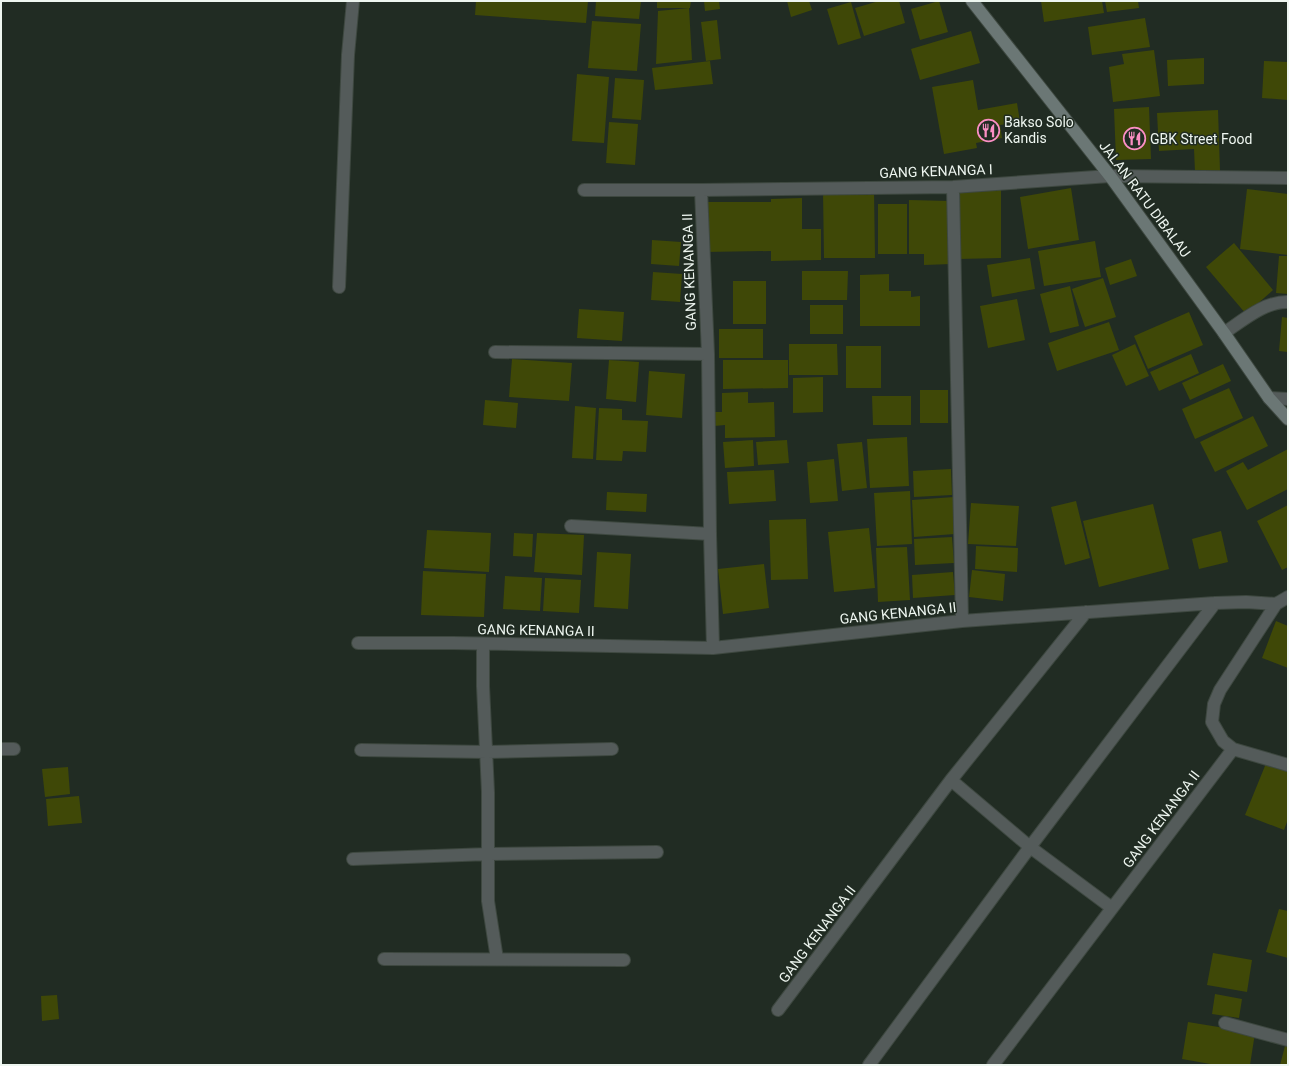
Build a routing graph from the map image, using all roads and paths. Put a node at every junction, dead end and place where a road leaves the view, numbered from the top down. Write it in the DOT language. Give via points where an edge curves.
graph roads {
  1 [pos="353,1"];
  2 [pos="972,1"];
  3 [pos="1110,176"];
  4 [pos="1288,178"];
  5 [pos="953,187"];
  6 [pos="584,190"];
  7 [pos="701,190"];
  8 [pos="339,287"];
  9 [pos="1288,302"];
  10 [pos="1224,333"];
  11 [pos="495,352"];
  12 [pos="708,354"];
  13 [pos="1269,398"];
  14 [pos="1288,399"];
  15 [pos="1288,419"];
  16 [pos="570,526"];
  17 [pos="710,534"];
  18 [pos="1288,597"];
  19 [pos="1215,603"];
  20 [pos="1276,604"];
  21 [pos="1086,612"];
  22 [pos="962,621"];
  23 [pos="358,643"];
  24 [pos="483,644"];
  25 [pos="713,648"];
  26 [pos="1,749"];
  27 [pos="14,749"];
  28 [pos="612,749"];
  29 [pos="1233,749"];
  30 [pos="361,750"];
  31 [pos="487,752"];
  32 [pos="1288,765"];
  33 [pos="951,780"];
  34 [pos="1030,847"];
  35 [pos="657,852"];
  36 [pos="489,854"];
  37 [pos="353,859"];
  38 [pos="1112,908"];
  39 [pos="384,959"];
  40 [pos="497,959"];
  41 [pos="624,960"];
  42 [pos="778,1010"];
  43 [pos="1225,1023"];
  44 [pos="1288,1040"];
  45 [pos="869,1065"];
  46 [pos="993,1065"];
  1 -- 8 [label="street" via="348,62"];
  2 -- 3 [label="main road, JALAN RATU DIBALAU"];
  3 -- 4 [label="street, GANG KENANGA I"];
  3 -- 5 [label="street, GANG KENANGA I"];
  3 -- 10 [label="main road, JALAN RATU DIBALAU"];
  5 -- 7 [label="street, GANG KENANGA I"];
  5 -- 22 [label="street"];
  6 -- 7 [label="street, GANG KENANGA I"];
  7 -- 12 [label="street, GANG KENANGA II"];
  9 -- 10 [label="street" via="1269,306"];
  10 -- 13 [label="main road, JALAN RATU DIBALAU"];
  11 -- 12 [label="street"];
  12 -- 17 [label="street, GANG KENANGA II"];
  13 -- 14 [label="street"];
  13 -- 15 [label="main road, JALAN RATU DIBALAU"];
  16 -- 17 [label="street"];
  17 -- 25 [label="street, GANG KENANGA II"];
  18 -- 20 [label="street"];
  19 -- 20 [label="street, GANG KENANGA II"];
  19 -- 21 [label="street, GANG KENANGA II"];
  19 -- 34 [label="street"];
  20 -- 29 [label="street" via="1220,690 1214,704 1212,722 1223,741"];
  21 -- 22 [label="street, GANG KENANGA II"];
  21 -- 33 [label="street, GANG KENANGA II"];
  22 -- 25 [label="street, GANG KENANGA II"];
  23 -- 24 [label="street, GANG KENANGA II"];
  24 -- 25 [label="street, GANG KENANGA II"];
  24 -- 31 [label="street"];
  26 -- 27 [label="street"];
  28 -- 31 [label="street"];
  29 -- 32 [label="street"];
  29 -- 38 [label="street, GANG KENANGA II"];
  30 -- 31 [label="street"];
  31 -- 36 [label="street"];
  33 -- 34 [label="street"];
  33 -- 42 [label="street, GANG KENANGA II"];
  34 -- 38 [label="street"];
  34 -- 45 [label="street"];
  35 -- 36 [label="street"];
  36 -- 37 [label="street"];
  36 -- 40 [label="street" via="488,901"];
  38 -- 46 [label="street, GANG KENANGA II"];
  39 -- 40 [label="street"];
  40 -- 41 [label="street"];
  43 -- 44 [label="street"];
}
